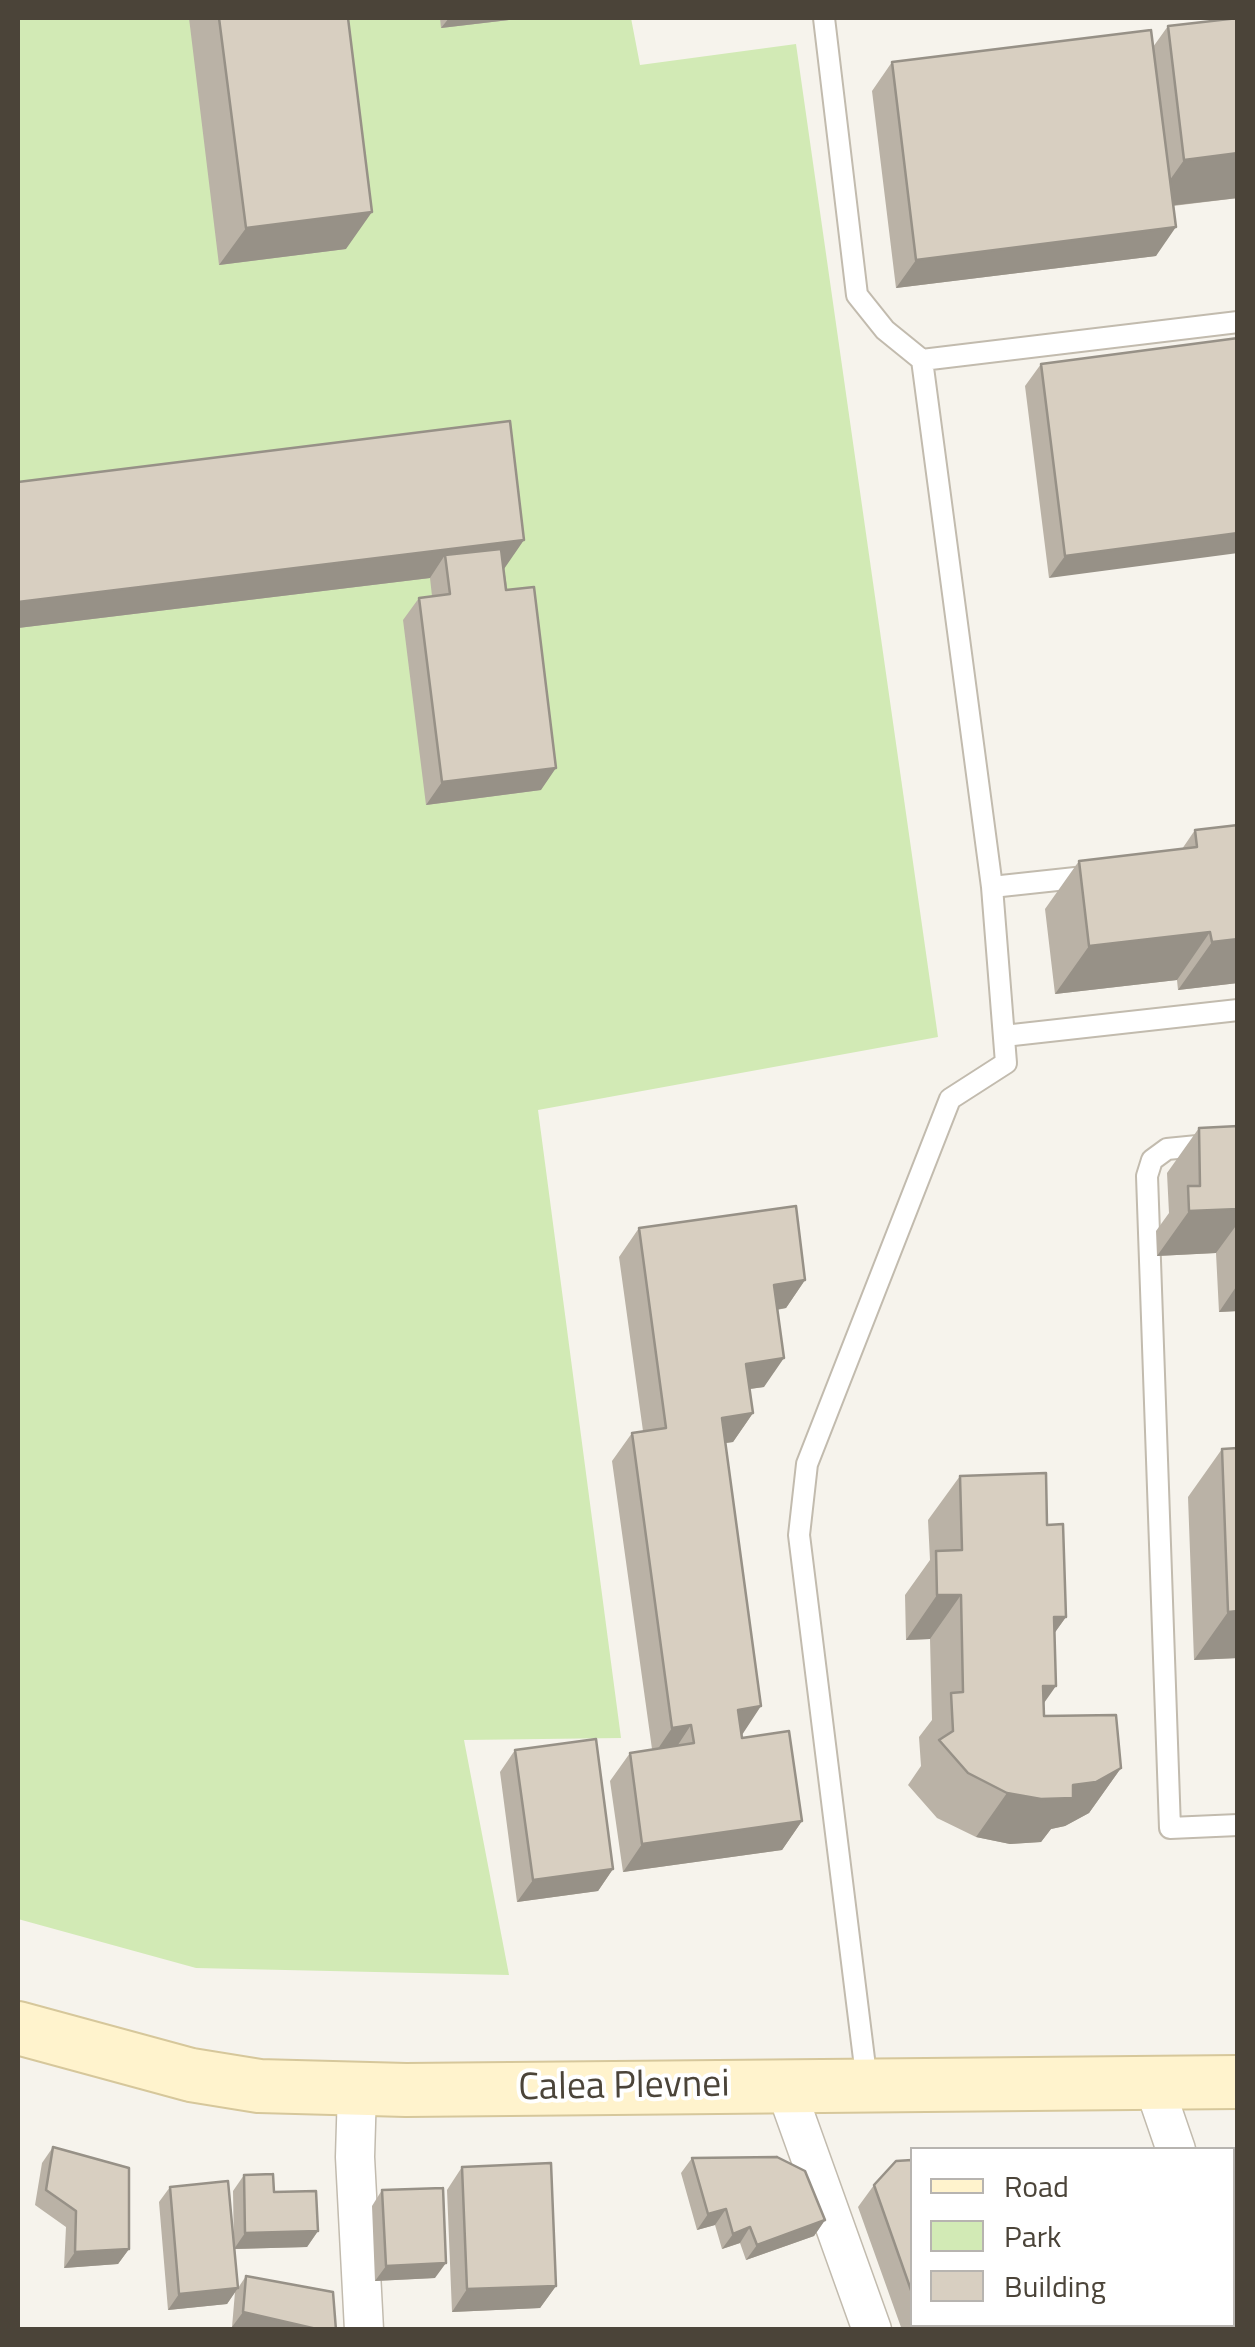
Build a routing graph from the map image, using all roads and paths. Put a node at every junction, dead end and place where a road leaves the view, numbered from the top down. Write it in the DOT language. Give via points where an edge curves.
graph roads {
  1 [pos="824,18"];
  2 [pos="1238,322"];
  3 [pos="922,360"];
  4 [pos="1124,873"];
  5 [pos="992,887"];
  6 [pos="1238,1010"];
  7 [pos="1004,1036"];
  8 [pos="1238,1142"];
  9 [pos="1238,1825"];
  10 [pos="18,2028"];
  11 [pos="1238,2082"];
  12 [pos="1153,2083"];
  13 [pos="868,2086"];
  14 [pos="785,2087"];
  15 [pos="357,2090"];
  16 [pos="1175,2147"];
  17 [pos="364,2330"];
  18 [pos="872,2330"];
  1 -- 3 [label="lane" via="857,294 885,330"];
  2 -- 3 [label="lane"];
  3 -- 5 [label="lane"];
  4 -- 5 [label="lane"];
  5 -- 7 [label="lane"];
  6 -- 7 [label="lane"];
  7 -- 13 [label="lane" via="1006,1063 950,1099 807,1464 798,1536"];
  8 -- 9 [label="lane" via="1167,1149 1152,1160 1147,1176 1170,1828"];
  10 -- 15 [label="main road, Calea Plevnei" via="190,2075"];
  11 -- 12 [label="main road, Calea Plevnei"];
  12 -- 13 [label="main road, Calea Plevnei"];
  12 -- 16 [label="street"];
  13 -- 14 [label="main road, Calea Plevnei"];
  14 -- 15 [label="main road, Calea Plevnei"];
  14 -- 18 [label="street"];
  15 -- 17 [label="street"];
}
